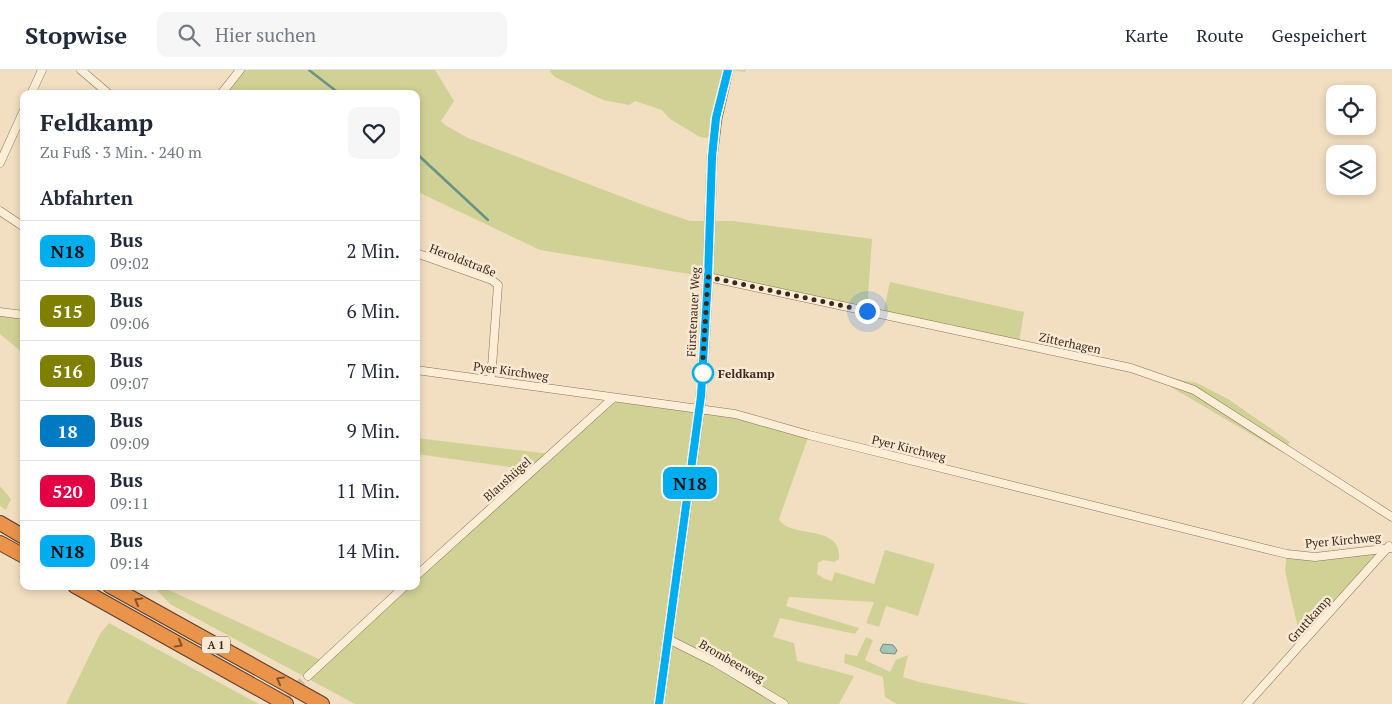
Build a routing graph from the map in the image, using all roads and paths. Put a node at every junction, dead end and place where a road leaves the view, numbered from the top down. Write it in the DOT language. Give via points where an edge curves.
graph roads {
  1 [pos="42,70"];
  2 [pos="81,70"];
  3 [pos="240,70"];
  4 [pos="728,70"];
  5 [pos="33,90"];
  6 [pos="104,90"];
  7 [pos="224,90"];
  8 [pos="20,119"];
  9 [pos="0,163"];
  10 [pos="0,211"];
  11 [pos="20,225"];
  12 [pos="420,254"];
  13 [pos="708,277"];
  14 [pos="0,312"];
  15 [pos="20,314"];
  16 [pos="420,371"];
  17 [pos="491,380"];
  18 [pos="613,398"];
  19 [pos="700,408"];
  20 [pos="1392,517"];
  21 [pos="0,523"];
  22 [pos="20,535"];
  23 [pos="0,543"];
  24 [pos="1390,546"];
  25 [pos="20,554"];
  26 [pos="420,572"];
  27 [pos="82,590"];
  28 [pos="117,590"];
  29 [pos="401,590"];
  30 [pos="668,639"];
  31 [pos="308,676"];
  32 [pos="286,704"];
  33 [pos="322,704"];
  34 [pos="659,704"];
  35 [pos="784,704"];
  36 [pos="1247,704"];
  1 -- 5 [label="street"];
  2 -- 6 [label="street"];
  3 -- 7 [label="street"];
  4 -- 13 [label="street, Fürstenauer Weg" via="716,118 712,157"];
  8 -- 9 [label="street"];
  10 -- 11 [label="street"];
  12 -- 17 [label="street, Heroldstraße" via="498,285"];
  13 -- 19 [label="street, Fürstenauer Weg"];
  13 -- 20 [label="street, Zitterhagen" via="1131,368 1186,387"];
  14 -- 15 [label="street"];
  16 -- 17 [label="street, Pyer Kirchweg"];
  17 -- 18 [label="street, Pyer Kirchweg"];
  18 -- 19 [label="street, Pyer Kirchweg"];
  18 -- 26 [label="street, Blaushügel"];
  19 -- 24 [label="street, Pyer Kirchweg" via="735,414 1287,554 1315,556"];
  19 -- 30 [label="street, Fürstenauer Weg"];
  21 -- 22 [label="highway"];
  23 -- 25 [label="highway"];
  24 -- 36 [label="street, Gruttkamp"];
  27 -- 32 [label="highway, A 1, one-way"];
  33 -- 28 [label="highway, A 1, one-way"];
  29 -- 31 [label="street"];
  30 -- 34 [label="street, Fürstenauer Weg"];
  30 -- 35 [label="street, Brombeerweg"];
}
